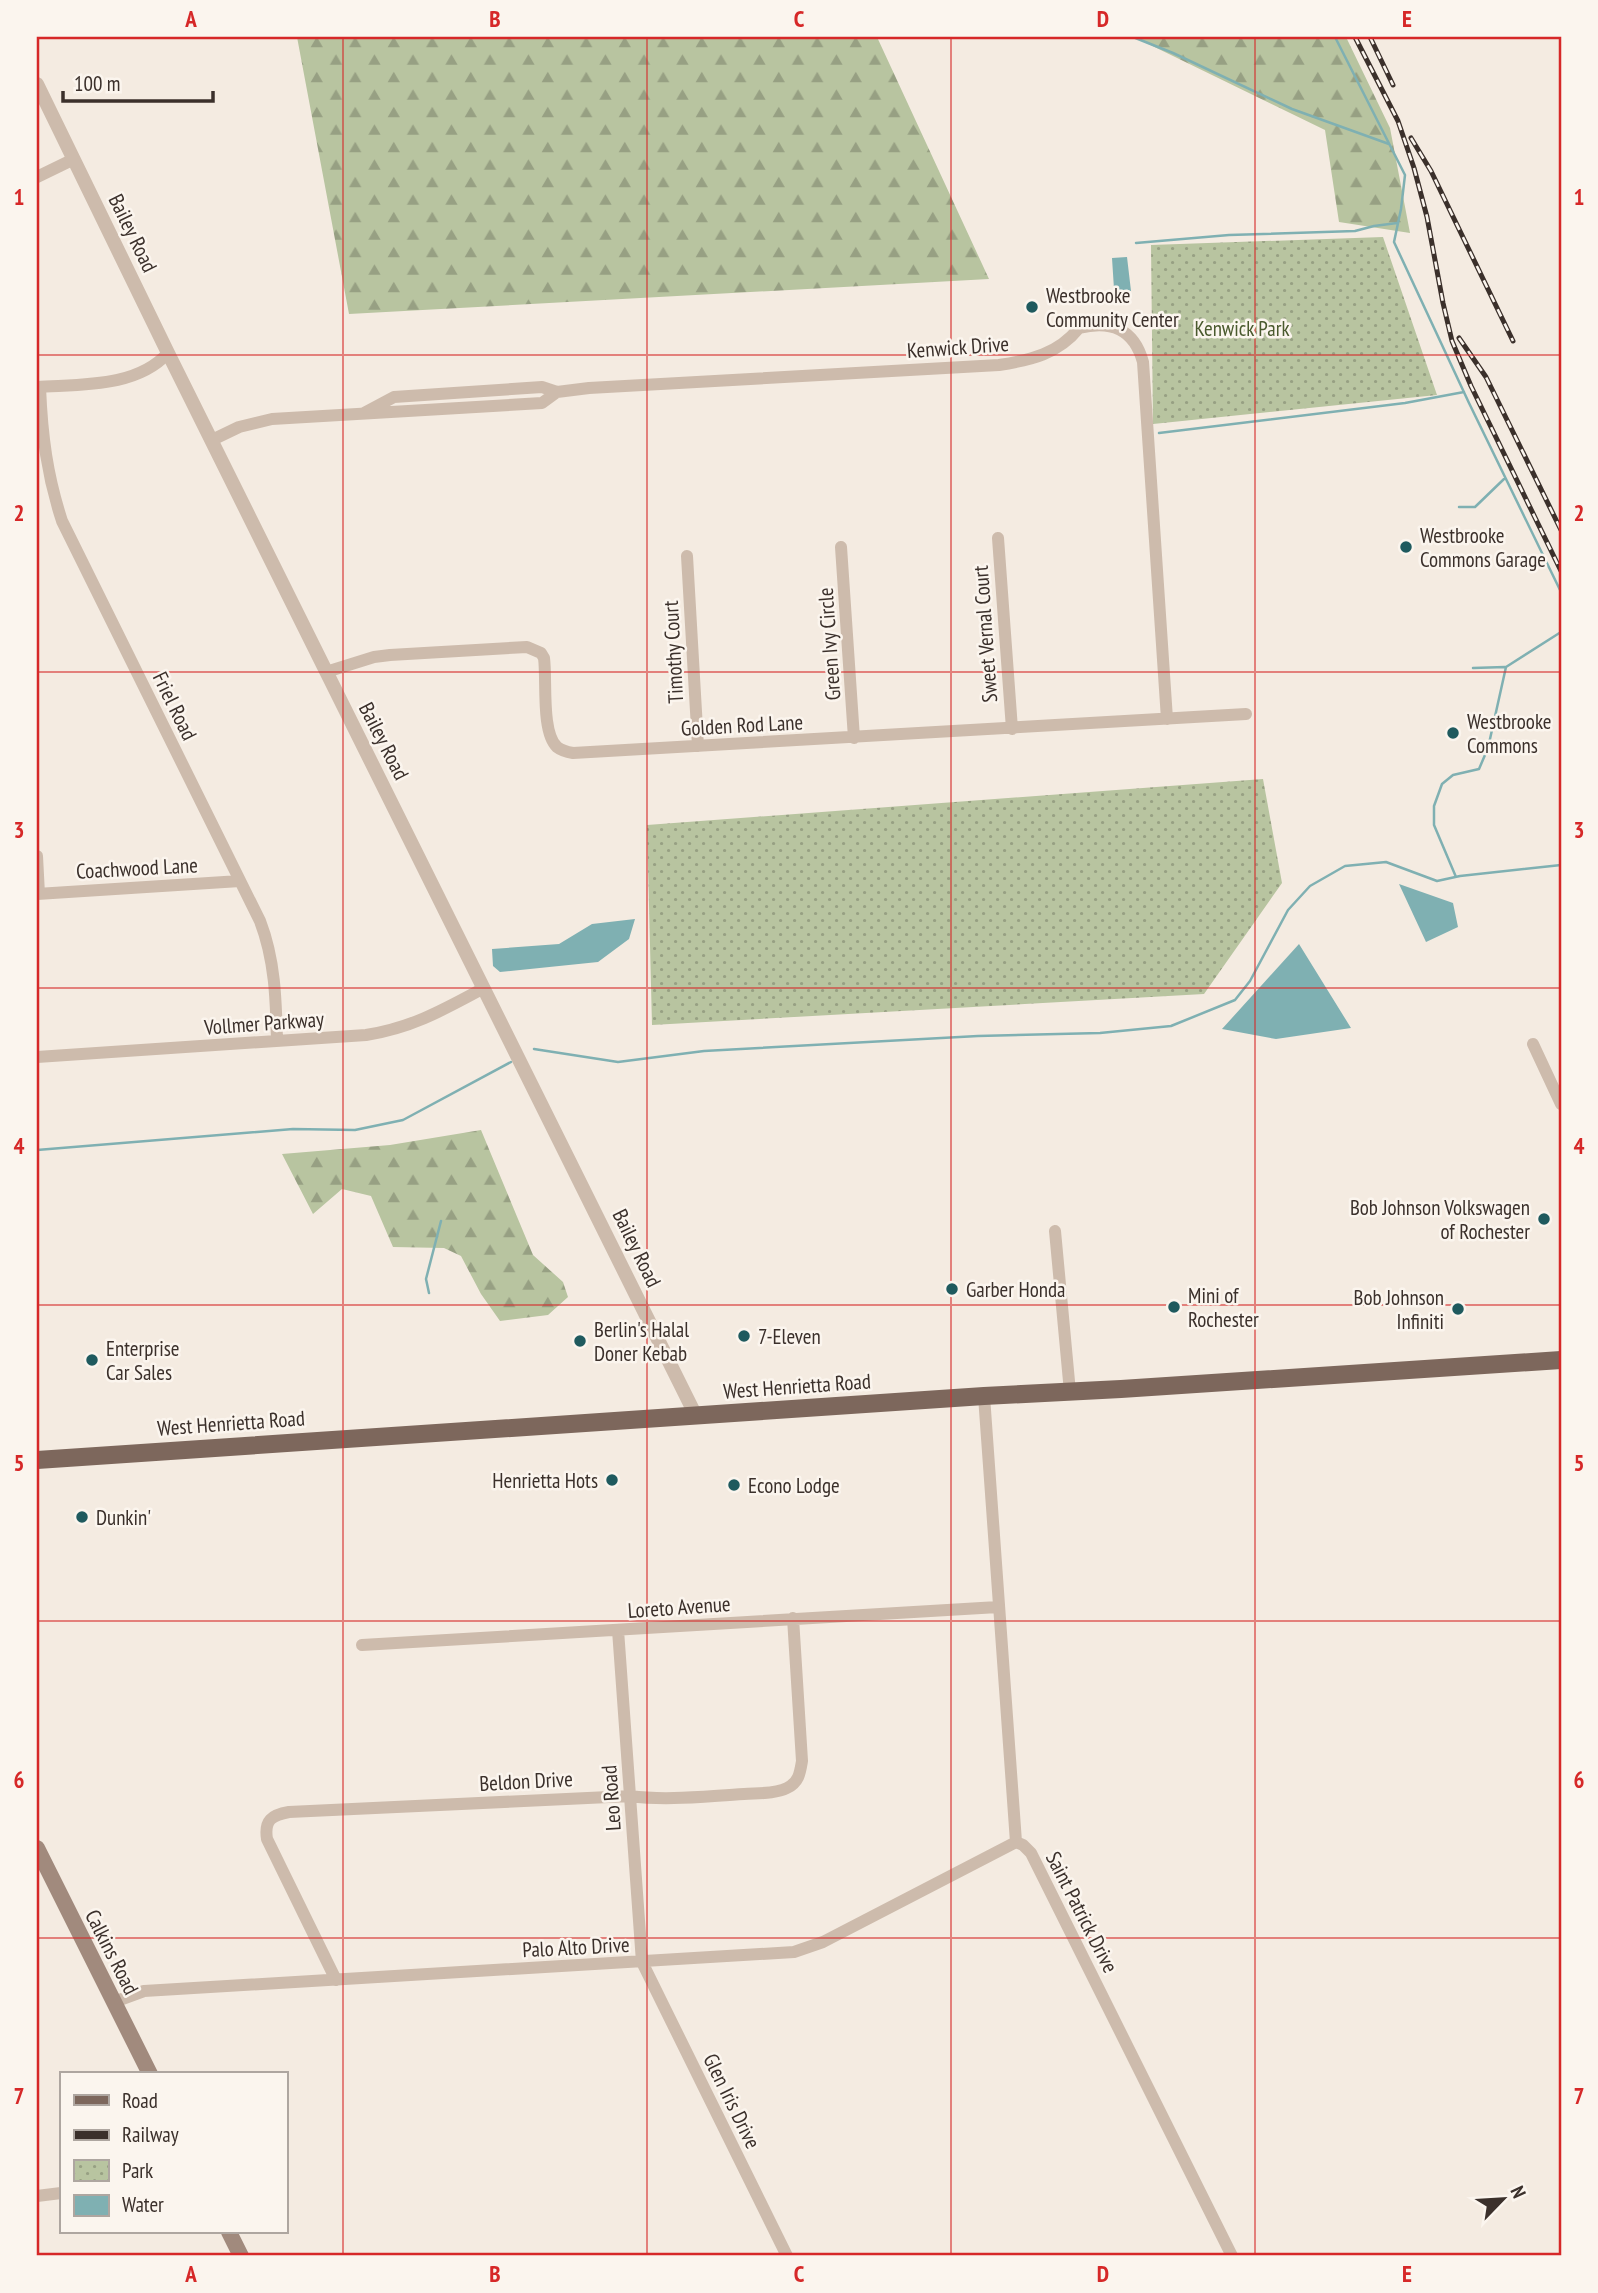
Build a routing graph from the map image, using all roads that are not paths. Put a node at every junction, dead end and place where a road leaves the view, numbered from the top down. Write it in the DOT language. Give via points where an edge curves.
graph roads {
  1 [pos="37,84"];
  2 [pos="74,159"];
  3 [pos="37,177"];
  4 [pos="168,354"];
  5 [pos="38,387"];
  6 [pos="212,440"];
  7 [pos="998,538"];
  8 [pos="841,547"];
  9 [pos="687,556"];
  10 [pos="326,672"];
  11 [pos="1246,714"];
  12 [pos="1167,719"];
  13 [pos="1012,729"];
  14 [pos="854,738"];
  15 [pos="698,746"];
  16 [pos="37,856"];
  17 [pos="240,881"];
  18 [pos="38,894"];
  19 [pos="484,988"];
  20 [pos="277,1041"];
  21 [pos="1533,1044"];
  22 [pos="37,1057"];
  23 [pos="1561,1104"];
  24 [pos="1055,1231"];
  25 [pos="1561,1360"];
  26 [pos="1070,1392"];
  27 [pos="984,1396"];
  28 [pos="696,1416"];
  29 [pos="37,1460"];
  30 [pos="998,1607"];
  31 [pos="793,1618"];
  32 [pos="618,1630"];
  33 [pos="362,1645"];
  34 [pos="630,1796"];
  35 [pos="1016,1842"];
  36 [pos="38,1853"];
  37 [pos="642,1962"];
  38 [pos="336,1980"];
  39 [pos="114,2002"];
  40 [pos="149,2072"];
  41 [pos="60,2193"];
  42 [pos="37,2196"];
  43 [pos="230,2234"];
  44 [pos="242,2256"];
  45 [pos="786,2256"];
  46 [pos="1232,2256"];
  1 -- 2 [label="street, Bailey Road"];
  2 -- 3 [label="street"];
  2 -- 4 [label="street, Bailey Road"];
  4 -- 5 [label="street" via="159,364 128,377"];
  4 -- 6 [label="street, Bailey Road"];
  5 -- 17 [label="street, Friel Road" via="47,466 62,522"];
  6 -- 10 [label="street, Bailey Road"];
  6 -- 12 [label="street, Kenwick Drive" via="256,421 542,403 557,392 603,387 999,365 1056,349 1079,328 1120,329 1136,342 1143,362"];
  7 -- 13 [label="street, Sweet Vernal Court"];
  8 -- 14 [label="street, Green Ivy Circle"];
  9 -- 15 [label="street, Timothy Court"];
  10 -- 15 [label="street, Golden Rod Lane" via="390,655 527,647 544,658 549,731 559,749 581,753"];
  10 -- 19 [label="street, Bailey Road"];
  11 -- 12 [label="street, Golden Rod Lane"];
  12 -- 13 [label="street, Golden Rod Lane"];
  13 -- 14 [label="street, Golden Rod Lane"];
  14 -- 15 [label="street, Golden Rod Lane"];
  16 -- 18 [label="street"];
  17 -- 18 [label="street, Coachwood Lane"];
  17 -- 20 [label="street, Friel Road" via="271,956"];
  19 -- 20 [label="street, Vollmer Parkway" via="389,1032"];
  19 -- 28 [label="street, Bailey Road"];
  20 -- 22 [label="street, Vollmer Parkway"];
  21 -- 23 [label="street"];
  24 -- 26 [label="street"];
  25 -- 26 [label="main road, West Henrietta Road"];
  26 -- 27 [label="main road, West Henrietta Road"];
  27 -- 28 [label="main road, West Henrietta Road"];
  27 -- 30 [label="street, Saint Patrick Drive"];
  28 -- 29 [label="main road, West Henrietta Road"];
  30 -- 31 [label="street, Loreto Avenue"];
  30 -- 35 [label="street, Saint Patrick Drive"];
  31 -- 32 [label="street, Loreto Avenue"];
  31 -- 34 [label="street, Beldon Drive" via="802,1761 794,1784 769,1792"];
  32 -- 33 [label="street, Loreto Avenue"];
  32 -- 34 [label="street, Leo Road"];
  34 -- 37 [label="street, Leo Road"];
  34 -- 38 [label="street, Beldon Drive" via="289,1812 271,1818 265,1829 267,1839"];
  35 -- 37 [label="street, Palo Alto Drive" via="808,1948"];
  35 -- 46 [label="street, Saint Patrick Drive" via="1031,1853"];
  36 -- 39 [label="main road, Calkins Road"];
  37 -- 38 [label="street, Palo Alto Drive"];
  37 -- 45 [label="street, Glen Iris Drive"];
  38 -- 39 [label="street, Palo Alto Drive" via="144,1991"];
  39 -- 40 [label="main road, Calkins Road"];
  41 -- 42 [label="street"];
  43 -- 44 [label="main road"];
}
